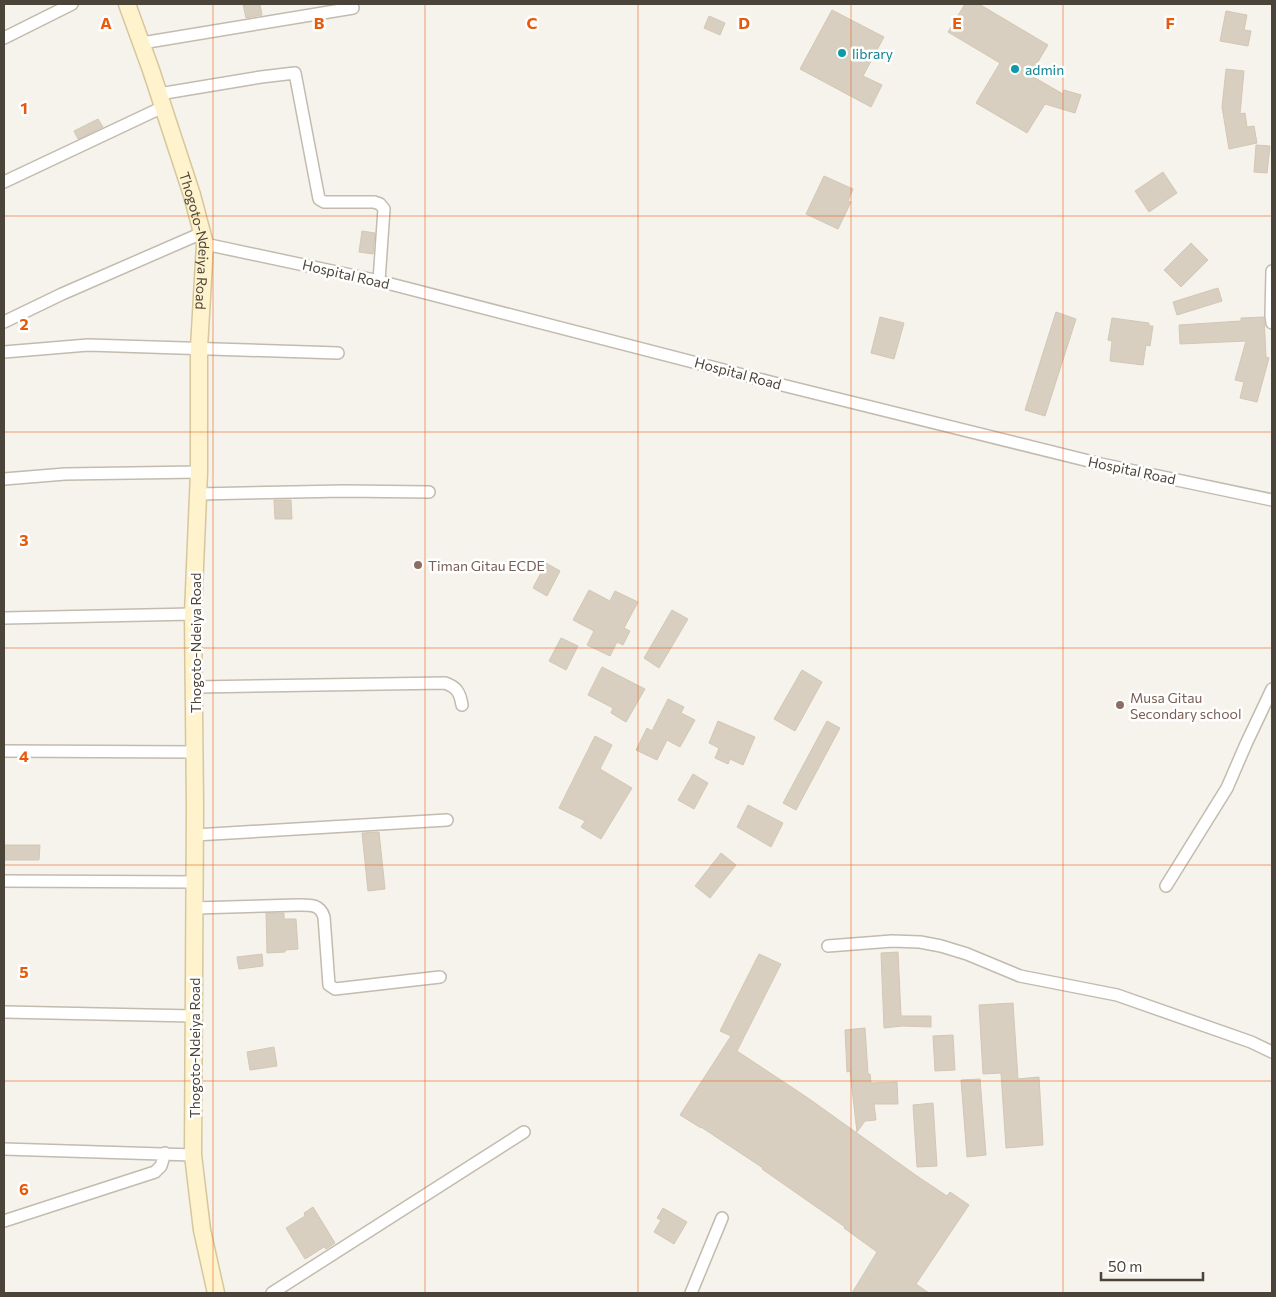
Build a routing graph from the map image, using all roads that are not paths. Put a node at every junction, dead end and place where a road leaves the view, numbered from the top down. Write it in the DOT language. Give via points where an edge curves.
graph roads {
  1 [pos="72,4"];
  2 [pos="128,4"];
  3 [pos="353,8"];
  4 [pos="4,38"];
  5 [pos="142,42"];
  6 [pos="161,100"];
  7 [pos="4,182"];
  8 [pos="203,238"];
  9 [pos="1272,271"];
  10 [pos="379,281"];
  11 [pos="4,322"];
  12 [pos="1272,323"];
  13 [pos="199,348"];
  14 [pos="4,352"];
  15 [pos="338,353"];
  16 [pos="199,472"];
  17 [pos="4,479"];
  18 [pos="429,492"];
  19 [pos="198,494"];
  20 [pos="1272,500"];
  21 [pos="193,614"];
  22 [pos="4,618"];
  23 [pos="195,687"];
  24 [pos="1272,689"];
  25 [pos="462,705"];
  26 [pos="4,751"];
  27 [pos="195,752"];
  28 [pos="447,820"];
  29 [pos="195,835"];
  30 [pos="4,881"];
  31 [pos="195,882"];
  32 [pos="1166,886"];
  33 [pos="195,908"];
  34 [pos="828,946"];
  35 [pos="440,977"];
  36 [pos="4,1012"];
  37 [pos="194,1016"];
  38 [pos="1272,1052"];
  39 [pos="524,1132"];
  40 [pos="4,1149"];
  41 [pos="164,1153"];
  42 [pos="193,1155"];
  43 [pos="722,1218"];
  44 [pos="4,1220"];
  45 [pos="216,1293"];
  46 [pos="272,1293"];
  47 [pos="691,1293"];
  1 -- 4 [label="street"];
  2 -- 5 [label="main road, Thogoto-Ndeiya Road"];
  3 -- 5 [label="street"];
  5 -- 6 [label="main road, Thogoto-Ndeiya Road"];
  6 -- 7 [label="street"];
  6 -- 8 [label="main road, Thogoto-Ndeiya Road"];
  6 -- 10 [label="street" via="261,77 295,74 319,199 324,202 377,202 384,209"];
  8 -- 10 [label="street, Hospital Road"];
  8 -- 11 [label="street" via="62,294"];
  8 -- 13 [label="main road, Thogoto-Ndeiya Road"];
  9 -- 12 [label="street"];
  10 -- 20 [label="street, Hospital Road" via="1076,458"];
  13 -- 14 [label="street" via="88,345"];
  13 -- 15 [label="street"];
  13 -- 16 [label="main road, Thogoto-Ndeiya Road"];
  16 -- 17 [label="street"];
  16 -- 19 [label="main road, Thogoto-Ndeiya Road"];
  18 -- 19 [label="street"];
  19 -- 21 [label="main road, Thogoto-Ndeiya Road"];
  21 -- 22 [label="street"];
  21 -- 23 [label="main road, Thogoto-Ndeiya Road"];
  23 -- 25 [label="street" via="445,683 460,693"];
  23 -- 27 [label="main road, Thogoto-Ndeiya Road"];
  24 -- 32 [label="street" via="1227,788"];
  26 -- 27 [label="street"];
  27 -- 29 [label="main road, Thogoto-Ndeiya Road"];
  28 -- 29 [label="street"];
  29 -- 31 [label="main road, Thogoto-Ndeiya Road"];
  30 -- 31 [label="street"];
  31 -- 33 [label="main road, Thogoto-Ndeiya Road"];
  33 -- 35 [label="street" via="319,907 324,917 329,985 335,989"];
  33 -- 37 [label="main road, Thogoto-Ndeiya Road"];
  34 -- 38 [label="street" via="892,941 940,946 1020,976 1117,995"];
  36 -- 37 [label="street"];
  37 -- 42 [label="main road, Thogoto-Ndeiya Road"];
  39 -- 46 [label="street"];
  40 -- 41 [label="street"];
  41 -- 42 [label="street"];
  41 -- 44 [label="street" via="161,1166 155,1172"];
  42 -- 45 [label="main road, Thogoto-Ndeiya Road" via="202,1230"];
  43 -- 47 [label="street"];
}
